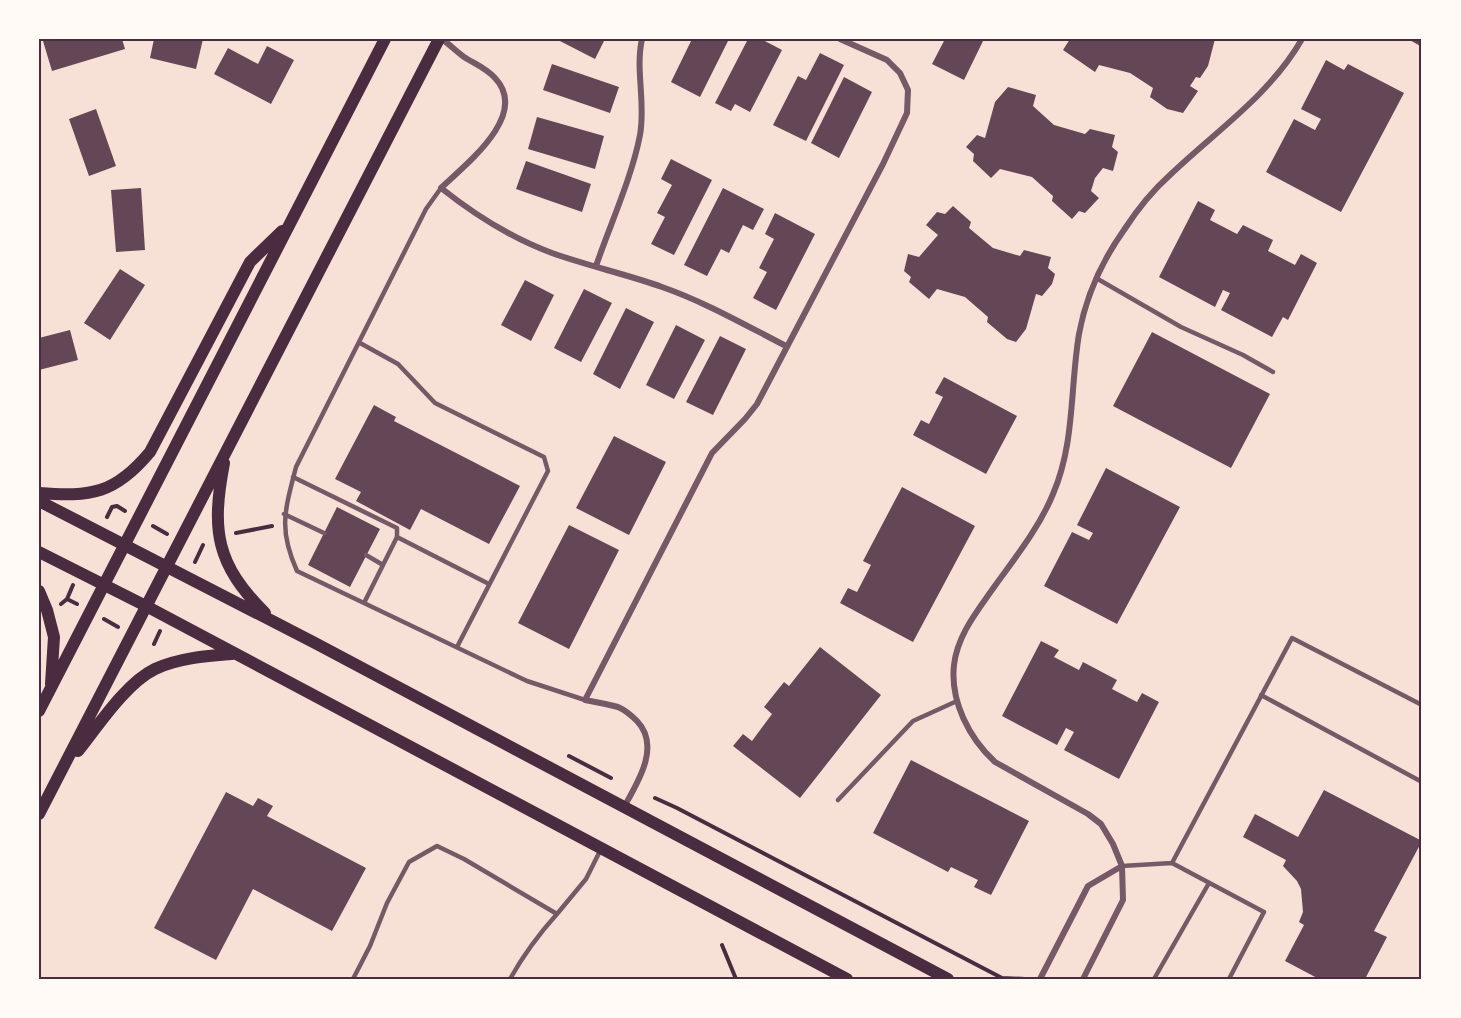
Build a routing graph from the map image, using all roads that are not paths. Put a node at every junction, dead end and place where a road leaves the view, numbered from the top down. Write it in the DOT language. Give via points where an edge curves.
graph roads {
  1 [pos="385,39"];
  2 [pos="441,39"];
  3 [pos="642,39"];
  4 [pos="840,39"];
  5 [pos="1302,39"];
  6 [pos="441,188"];
  7 [pos="290,224"];
  8 [pos="596,266"];
  9 [pos="1096,278"];
  10 [pos="360,344"];
  11 [pos="786,346"];
  12 [pos="1273,372"];
  13 [pos="226,450"];
  14 [pos="293,477"];
  15 [pos="39,493"];
  16 [pos="39,501"];
  17 [pos="284,514"];
  18 [pos="324,533"];
  19 [pos="397,537"];
  20 [pos="124,544"];
  21 [pos="39,552"];
  22 [pos="366,555"];
  23 [pos="383,565"];
  24 [pos="166,566"];
  25 [pos="489,584"];
  26 [pos="104,585"];
  27 [pos="39,591"];
  28 [pos="364,603"];
  29 [pos="146,606"];
  30 [pos="315,644"];
  31 [pos="457,647"];
  32 [pos="233,654"];
  33 [pos="51,689"];
  34 [pos="1261,695"];
  35 [pos="585,700"];
  36 [pos="957,701"];
  37 [pos="1422,705"];
  38 [pos="39,711"];
  39 [pos="62,770"];
  40 [pos="1422,782"];
  41 [pos="838,800"];
  42 [pos="624,807"];
  43 [pos="39,814"];
  44 [pos="601,849"];
  45 [pos="1172,863"];
  46 [pos="1122,866"];
  47 [pos="1209,883"];
  48 [pos="557,914"];
  49 [pos="353,979"];
  50 [pos="510,979"];
  51 [pos="847,979"];
  52 [pos="948,979"];
  53 [pos="1040,979"];
  54 [pos="1083,979"];
  55 [pos="1154,979"];
  56 [pos="1229,979"];
  1 -- 7 [label="main road"];
  2 -- 6 [label="street" via="496,79 504,92 505,108 486,145"];
  2 -- 13 [label="main road"];
  3 -- 8 [label="street" via="640,134"];
  4 -- 11 [label="street" via="887,60 900,73 908,90 907,113 884,164"];
  5 -- 9 [label="street" via="1250,104 1146,200"];
  6 -- 8 [label="street" via="507,233 552,253"];
  6 -- 10 [label="lane" via="426,209"];
  7 -- 15 [label="main road" via="250,262 150,452 134,471 88,494"];
  7 -- 20 [label="main road"];
  8 -- 11 [label="street" via="711,307"];
  9 -- 12 [label="lane" via="1181,327"];
  9 -- 36 [label="street" via="1080,332 1063,469 1036,526 958,645 954,667"];
  10 -- 14 [label="lane"];
  10 -- 25 [label="lane" via="398,364 435,403 544,457 548,471"];
  11 -- 35 [label="street" via="757,404 712,453 701,472"];
  13 -- 24 [label="main road"];
  13 -- 30 [label="main road" via="217,500 221,548 228,565 267,615"];
  14 -- 17 [label="lane"];
  14 -- 19 [label="lane" via="397,528"];
  16 -- 20 [label="main road"];
  17 -- 18 [label="lane"];
  17 -- 28 [label="lane" via="289,554 297,571"];
  19 -- 23 [label="lane"];
  19 -- 25 [label="lane"];
  20 -- 24 [label="main road"];
  20 -- 26 [label="main road"];
  21 -- 26 [label="main road"];
  22 -- 23 [label="lane"];
  23 -- 28 [label="lane"];
  24 -- 29 [label="main road"];
  24 -- 30 [label="main road"];
  25 -- 31 [label="lane"];
  26 -- 29 [label="main road"];
  26 -- 33 [label="main road"];
  27 -- 33 [label="main road" via="54,637"];
  28 -- 31 [label="lane"];
  29 -- 32 [label="main road"];
  29 -- 39 [label="main road"];
  30 -- 42 [label="main road"];
  31 -- 35 [label="lane" via="527,681"];
  32 -- 39 [label="main road" via="169,663 141,678"];
  32 -- 44 [label="main road"];
  33 -- 38 [label="main road"];
  34 -- 37 [label="lane" via="1292,638"];
  34 -- 40 [label="lane"];
  34 -- 45 [label="lane"];
  35 -- 42 [label="street" via="619,707 645,733 646,762"];
  36 -- 41 [label="lane" via="913,721"];
  36 -- 46 [label="street" via="982,750 995,762 1101,824"];
  39 -- 43 [label="main road"];
  42 -- 52 [label="main road"];
  44 -- 48 [label="lane" via="586,879"];
  44 -- 51 [label="main road"];
  45 -- 46 [label="lane"];
  45 -- 47 [label="lane"];
  46 -- 53 [label="street" via="1088,886"];
  46 -- 54 [label="street" via="1123,900"];
  47 -- 55 [label="lane"];
  47 -- 56 [label="lane" via="1264,912"];
  48 -- 49 [label="lane" via="437,846 409,862"];
  48 -- 50 [label="lane" via="530,945"];
}
